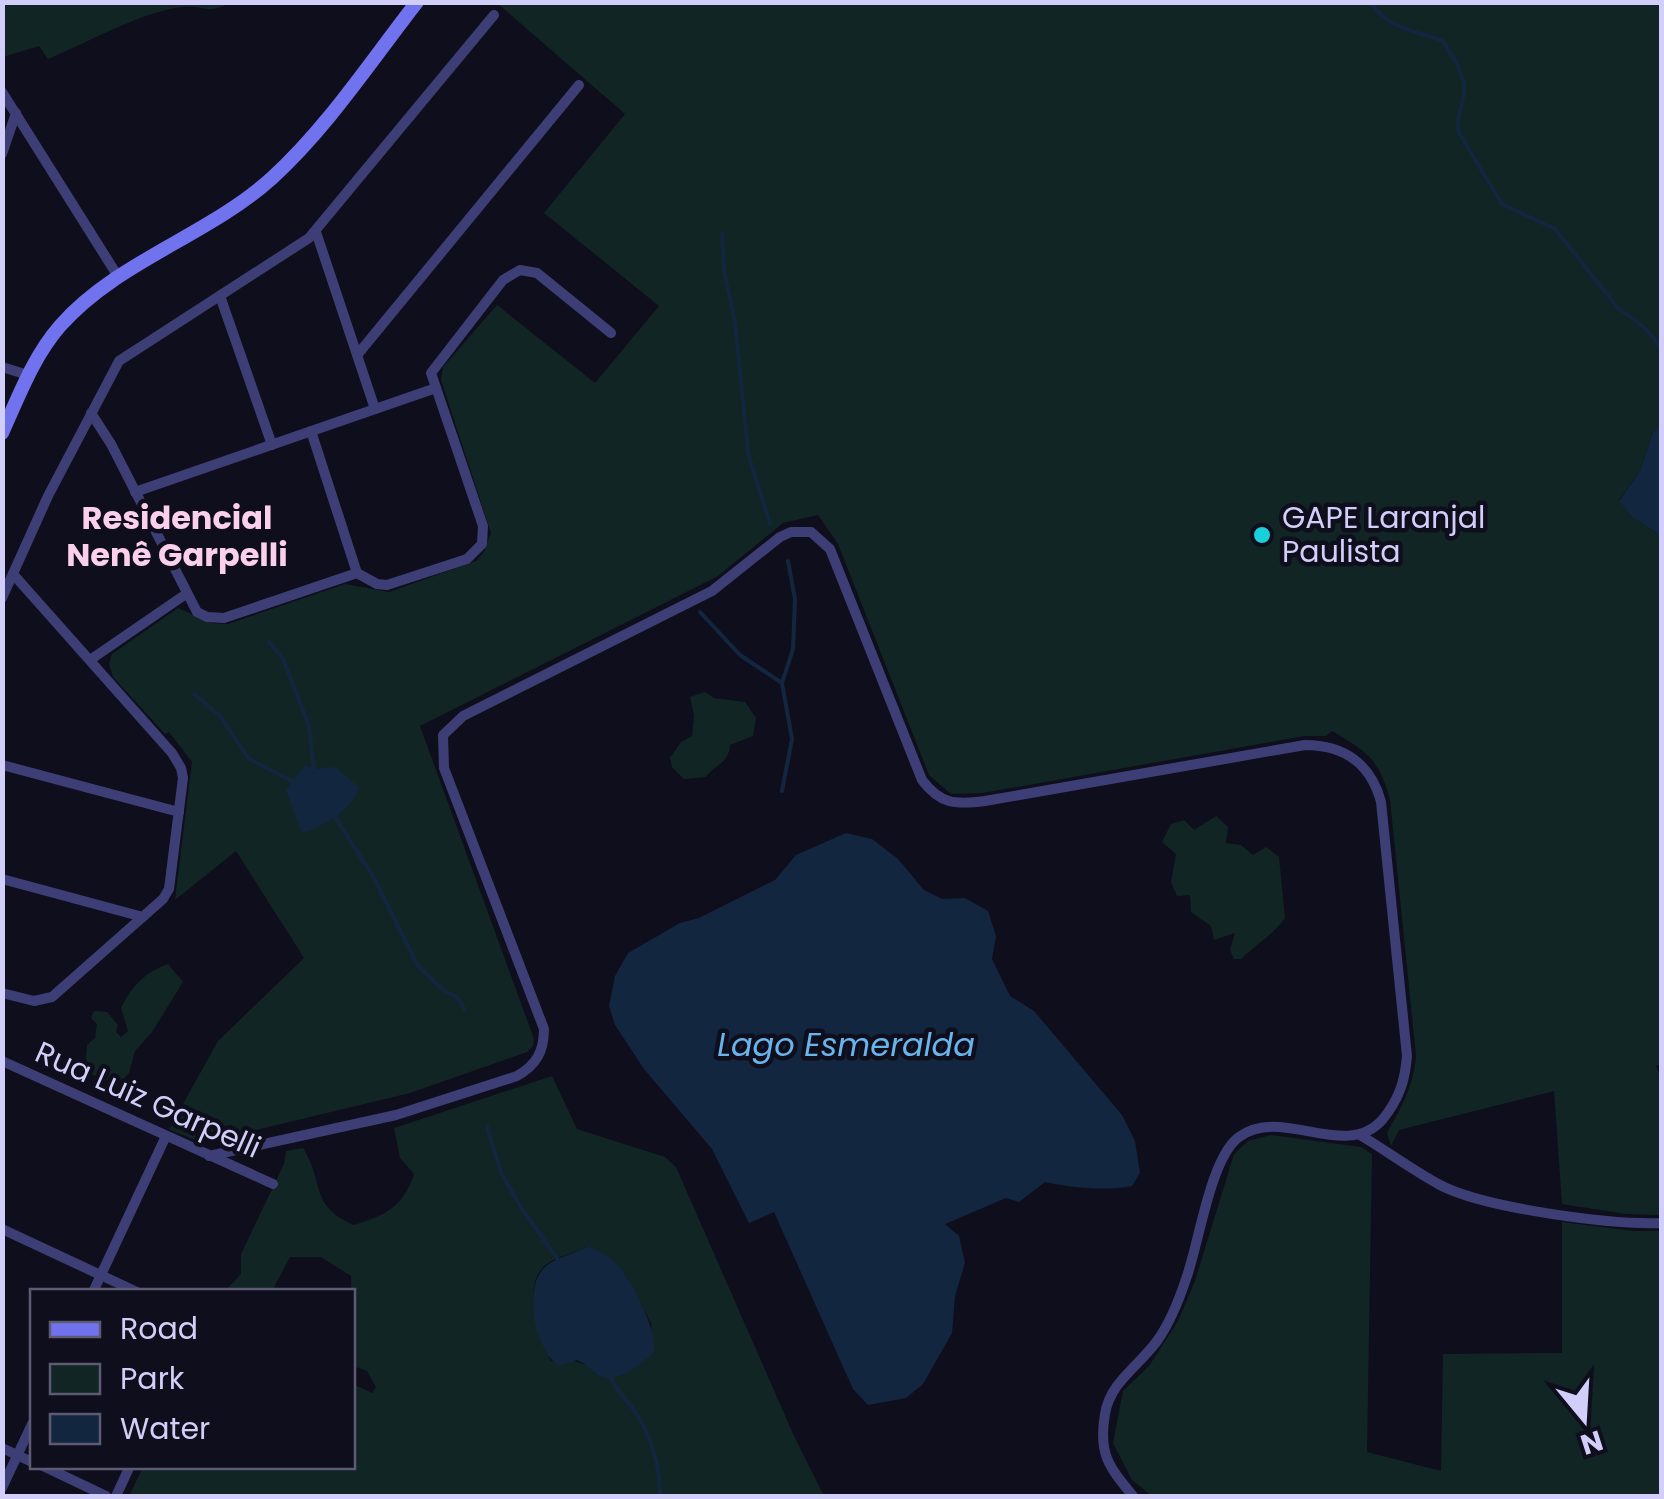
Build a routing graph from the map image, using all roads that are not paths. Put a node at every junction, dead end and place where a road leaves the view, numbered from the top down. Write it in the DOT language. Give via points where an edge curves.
graph roads {
  1 [pos="417,2"];
  2 [pos="494,15"];
  3 [pos="579,85"];
  4 [pos="2,92"];
  5 [pos="16,113"];
  6 [pos="2,154"];
  7 [pos="316,232"];
  8 [pos="119,278"];
  9 [pos="220,296"];
  10 [pos="612,333"];
  11 [pos="358,354"];
  12 [pos="2,366"];
  13 [pos="28,375"];
  14 [pos="436,388"];
  15 [pos="376,409"];
  16 [pos="91,413"];
  17 [pos="311,432"];
  18 [pos="2,433"];
  19 [pos="272,445"];
  20 [pos="135,492"];
  21 [pos="358,572"];
  22 [pos="13,574"];
  23 [pos="186,594"];
  24 [pos="2,598"];
  25 [pos="90,660"];
  26 [pos="2,765"];
  27 [pos="179,812"];
  28 [pos="2,880"];
  29 [pos="143,917"];
  30 [pos="2,993"];
  31 [pos="2,1061"];
  32 [pos="1360,1135"];
  33 [pos="166,1136"];
  34 [pos="210,1156"];
  35 [pos="273,1184"];
  36 [pos="1662,1223"];
  37 [pos="2,1229"];
  38 [pos="101,1274"];
  39 [pos="94,1289"];
  40 [pos="131,1289"];
  41 [pos="30,1428"];
  42 [pos="2,1448"];
  43 [pos="18,1455"];
  44 [pos="30,1461"];
  45 [pos="49,1469"];
  46 [pos="129,1469"];
  47 [pos="2,1488"];
  48 [pos="106,1496"];
  49 [pos="116,1496"];
  50 [pos="1133,1496"];
  1 -- 8 [label="street" via="282,168 244,200"];
  2 -- 7 [label="street"];
  3 -- 11 [label="street"];
  4 -- 5 [label="street"];
  5 -- 6 [label="street"];
  5 -- 8 [label="street"];
  7 -- 9 [label="street"];
  7 -- 11 [label="street"];
  8 -- 13 [label="street" via="62,324"];
  9 -- 16 [label="street" via="119,361"];
  9 -- 19 [label="street"];
  10 -- 14 [label="street" via="537,272 520,270 503,280 434,367"];
  11 -- 15 [label="street"];
  12 -- 13 [label="street"];
  13 -- 18 [label="street"];
  14 -- 15 [label="street"];
  14 -- 21 [label="street" via="483,526 482,544 467,559 387,586"];
  15 -- 17 [label="street"];
  16 -- 20 [label="street"];
  16 -- 22 [label="street"];
  17 -- 19 [label="street"];
  17 -- 21 [label="street"];
  19 -- 20 [label="street"];
  20 -- 23 [label="street"];
  21 -- 23 [label="street" via="224,618 197,612"];
  22 -- 24 [label="street"];
  22 -- 25 [label="street"];
  23 -- 25 [label="street"];
  25 -- 27 [label="street" via="176,759 183,778"];
  26 -- 27 [label="street"];
  27 -- 29 [label="street" via="169,889"];
  28 -- 29 [label="street"];
  29 -- 30 [label="street" via="52,998"];
  31 -- 33 [label="street, Rua Luiz Garpelli"];
  32 -- 34 [label="street" via="1375,1128 1398,1100 1407,1056 1381,802 1367,768 1336,748 1305,744 949,803 922,780 830,549 801,531 780,538 712,591 463,716 443,735 444,768 544,1029 540,1056 530,1068 415,1110"];
  32 -- 36 [label="street" via="1463,1194 1571,1215"];
  32 -- 50 [label="street" via="1271,1126 1244,1133 1226,1149 1163,1333 1108,1400 1106,1461"];
  33 -- 34 [label="street, Rua Luiz Garpelli"];
  33 -- 38 [label="street"];
  34 -- 35 [label="street, Rua Luiz Garpelli"];
  37 -- 38 [label="street"];
  38 -- 39 [label="street"];
  38 -- 40 [label="street"];
  41 -- 43 [label="street"];
  42 -- 43 [label="street"];
  43 -- 44 [label="street"];
  43 -- 47 [label="street"];
  45 -- 48 [label="street"];
  46 -- 49 [label="street"];
}
